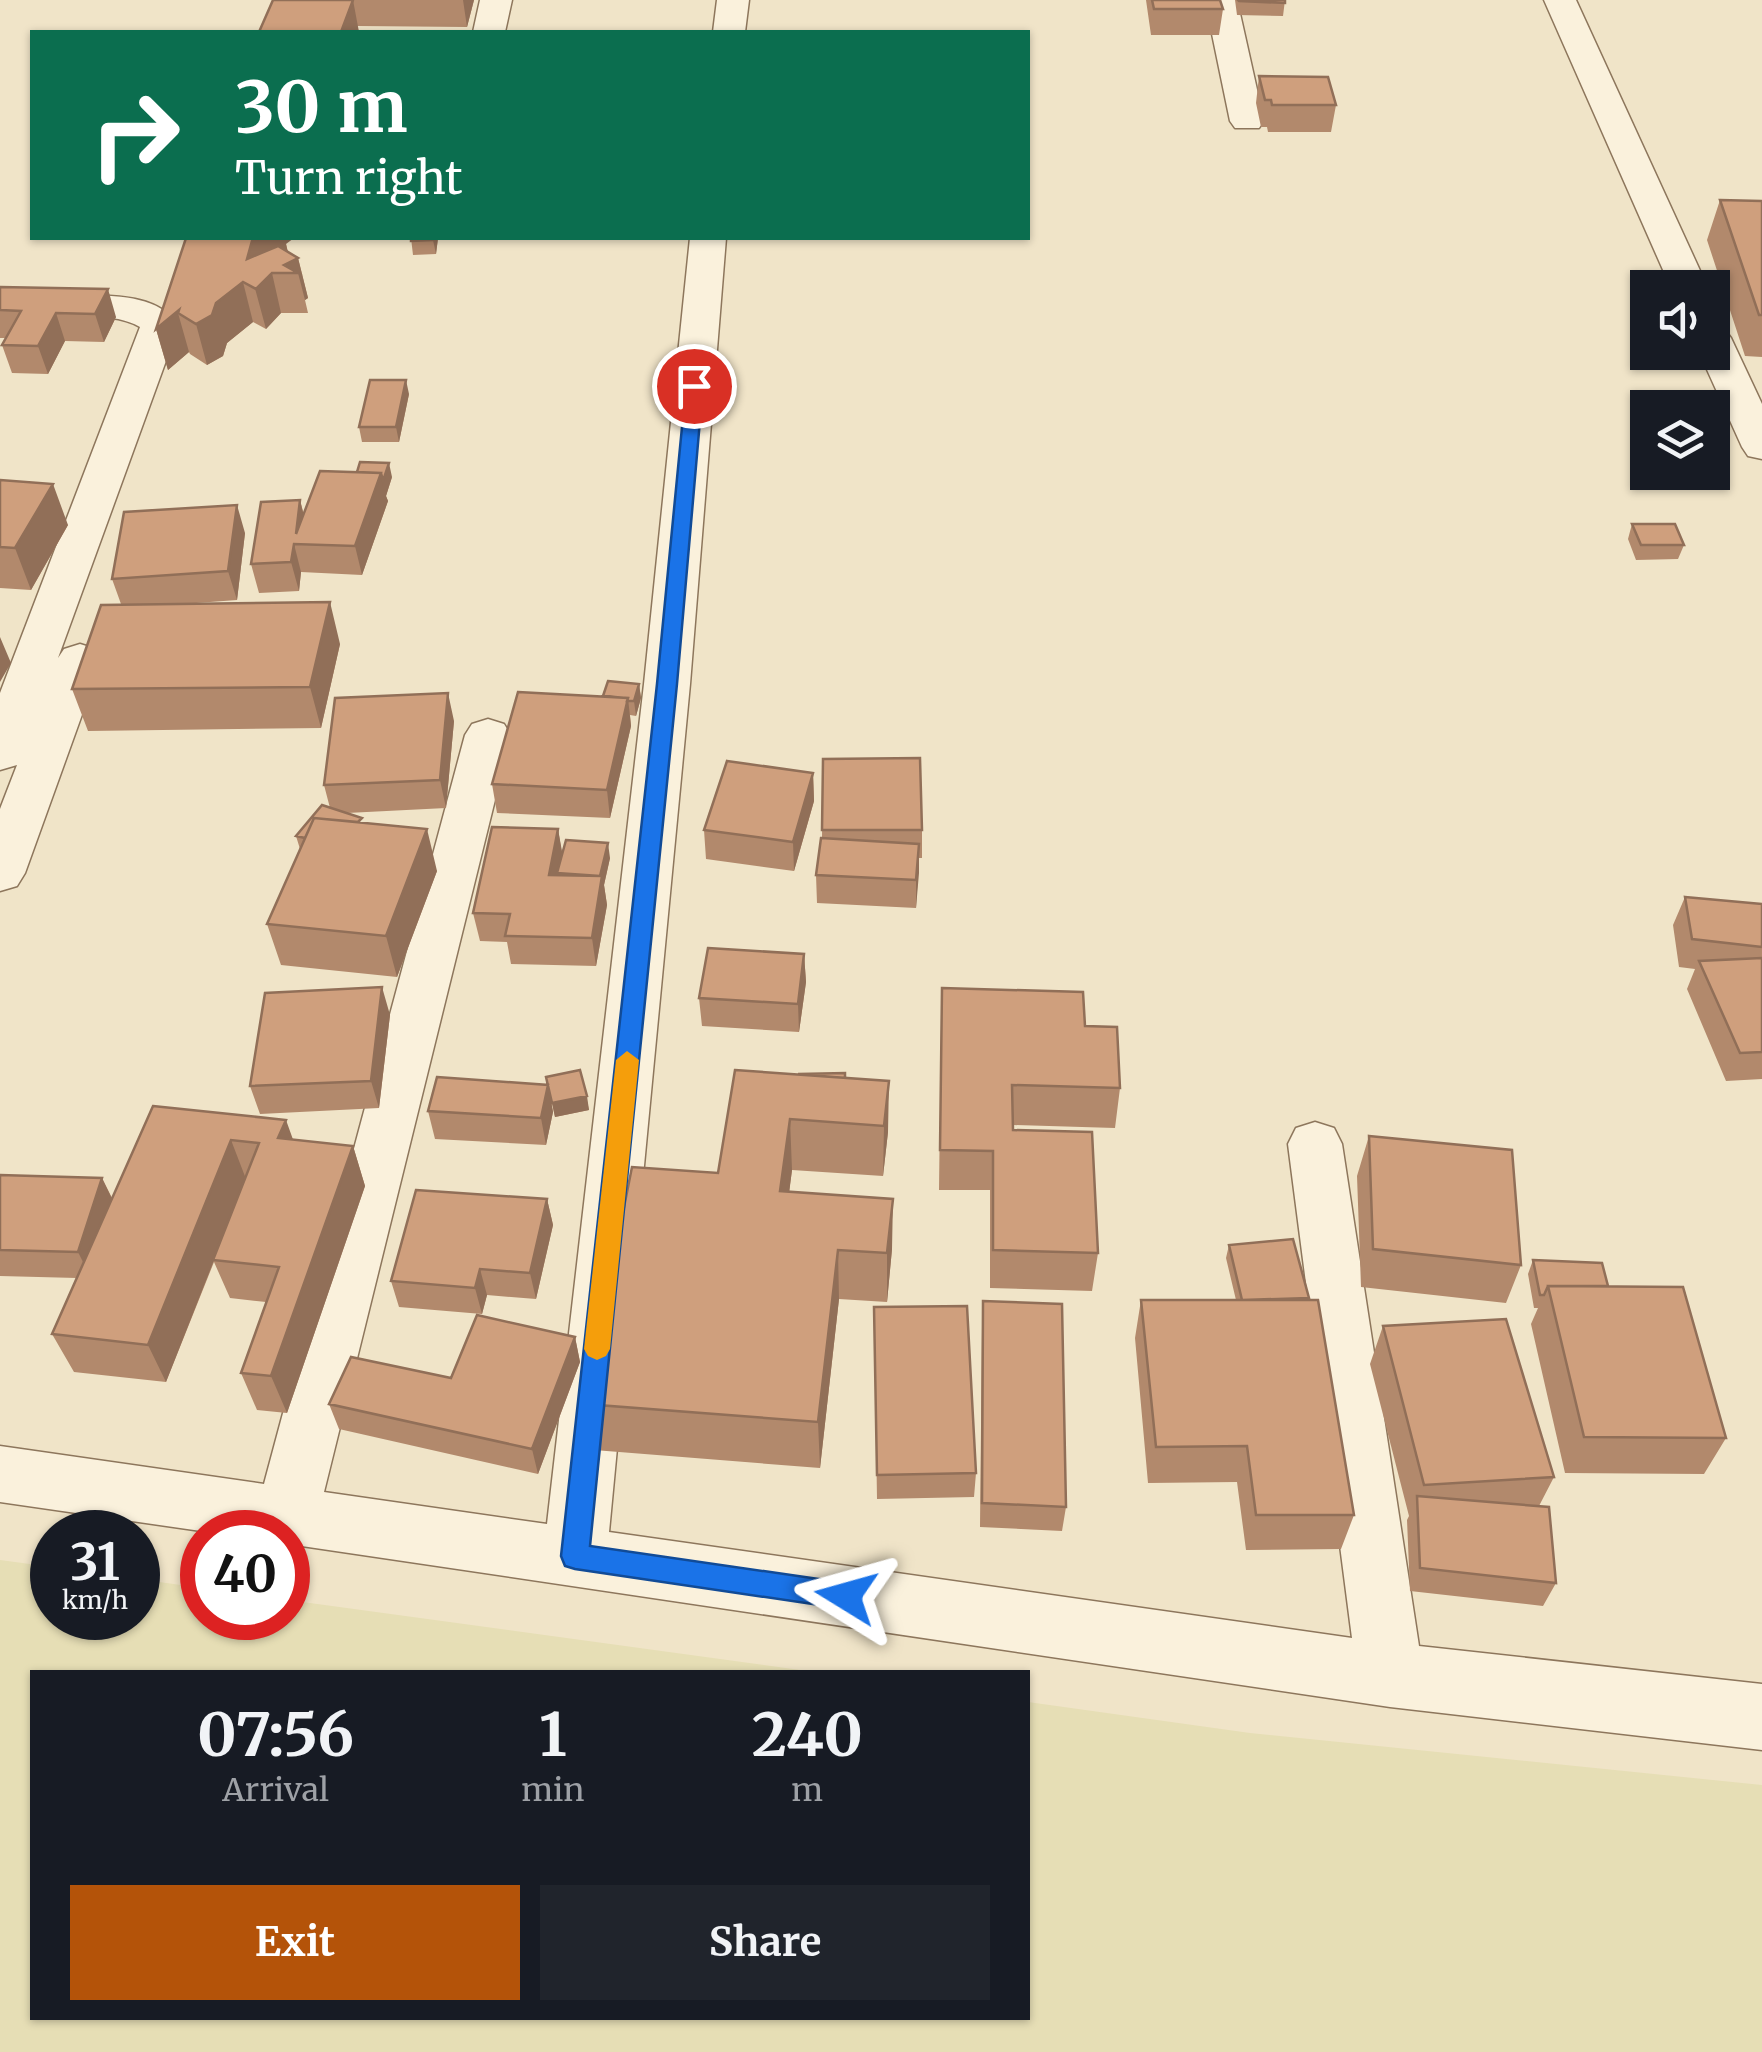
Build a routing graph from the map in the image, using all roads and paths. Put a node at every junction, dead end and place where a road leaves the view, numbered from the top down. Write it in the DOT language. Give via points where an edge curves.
graph roads {
  1 [pos="496,0"];
  2 [pos="733,0"];
  3 [pos="1221,0"];
  4 [pos="1560,0"];
  5 [pos="489,30"];
  6 [pos="728,30"];
  7 [pos="1247,121"];
  8 [pos="708,240"];
  9 [pos="1682,270"];
  10 [pos="18,306"];
  11 [pos="1727,370"];
  12 [pos="1762,447"];
  13 [pos="80,659"];
  14 [pos="488,735"];
  15 [pos="0,754"];
  16 [pos="0,873"];
  17 [pos="1315,1144"];
  18 [pos="0,1474"];
  19 [pos="252,1510"];
  20 [pos="288,1510"];
  21 [pos="310,1518"];
  22 [pos="575,1556"];
  23 [pos="1390,1675"];
  24 [pos="1762,1717"];
  1 -- 5 [label="street"];
  2 -- 6 [label="street"];
  3 -- 7 [label="street"];
  4 -- 9 [label="street"];
  8 -- 22 [label="street"];
  10 -- 15 [label="street" via="140,309 160,326"];
  11 -- 12 [label="street"];
  13 -- 16 [label="street"];
  14 -- 20 [label="street"];
  17 -- 23 [label="street"];
  18 -- 19 [label="street"];
  21 -- 22 [label="street"];
  22 -- 23 [label="street"];
  23 -- 24 [label="street"];
}
